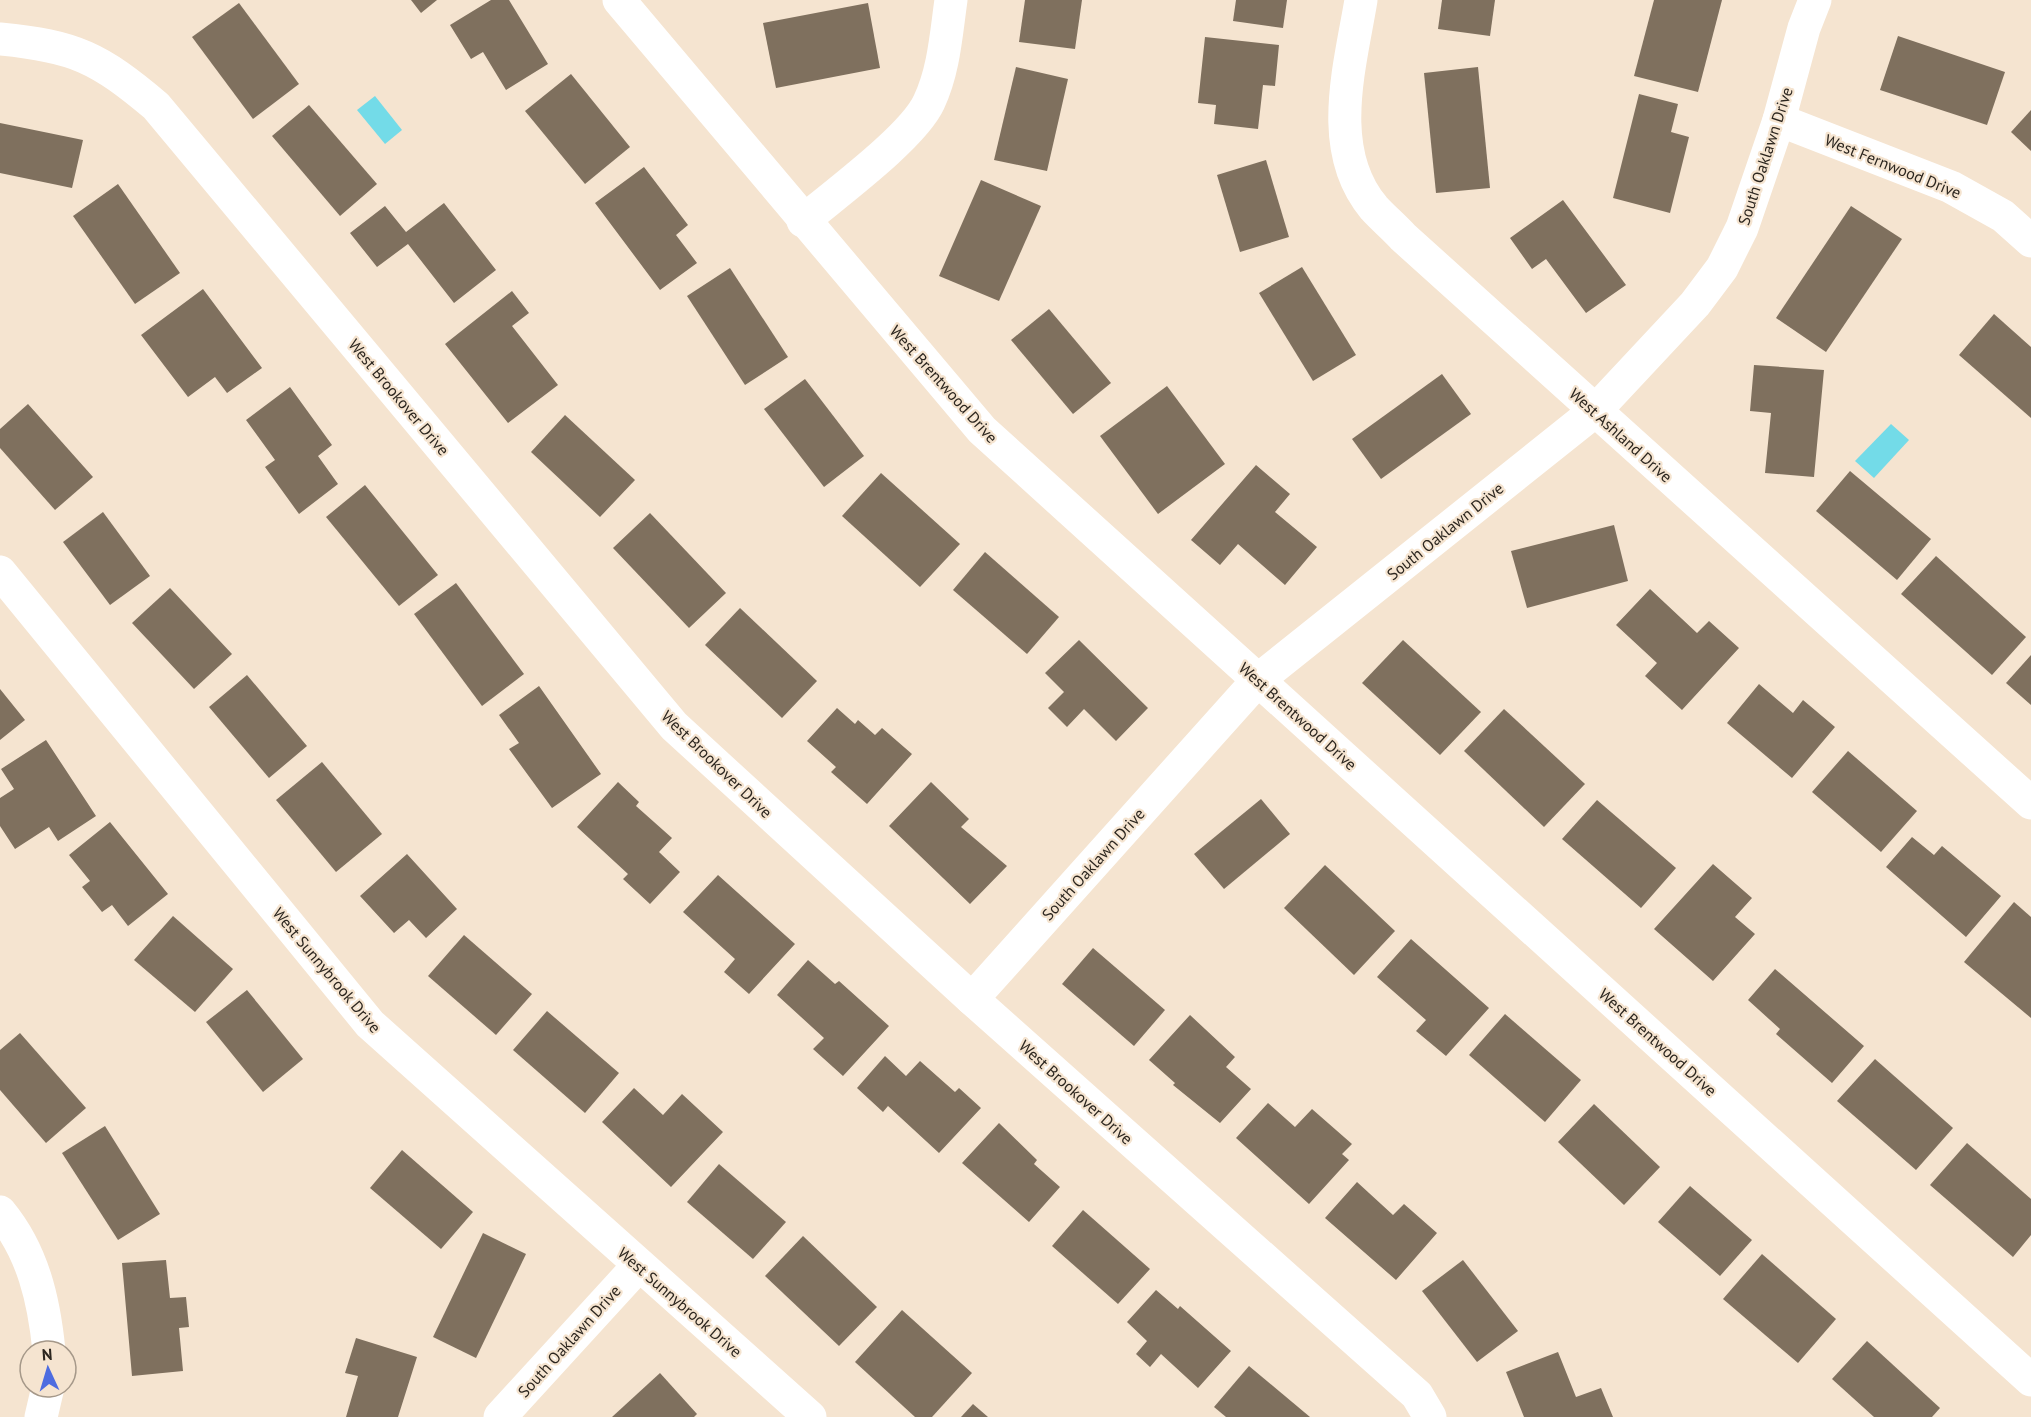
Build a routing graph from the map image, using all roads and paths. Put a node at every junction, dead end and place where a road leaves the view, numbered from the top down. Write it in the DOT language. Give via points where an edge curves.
graph roads {
  1 [pos="619,0"];
  2 [pos="951,0"];
  3 [pos="1361,0"];
  4 [pos="1815,0"];
  5 [pos="0,39"];
  6 [pos="1779,120"];
  7 [pos="803,221"];
  8 [pos="2031,241"];
  9 [pos="1595,411"];
  10 [pos="0,572"];
  11 [pos="1258,680"];
  12 [pos="2031,803"];
  13 [pos="972,999"];
  14 [pos="0,1212"];
  15 [pos="638,1266"];
  16 [pos="48,1339"];
  17 [pos="2031,1380"];
  18 [pos="45,1399"];
  19 [pos="41,1417"];
  20 [pos="500,1417"];
  21 [pos="810,1417"];
  22 [pos="1430,1417"];
  1 -- 7 [label="street, West Brentwood Drive"];
  2 -- 7 [label="street" via="942,67 928,104 906,134"];
  3 -- 9 [label="street, West Ashland Drive" via="1345,97 1345,136 1354,172 1373,206"];
  4 -- 6 [label="street, South Oaklawn Drive"];
  5 -- 13 [label="street, West Brookover Drive" via="43,43 85,55 122,77 156,106 674,726"];
  6 -- 8 [label="street, West Fernwood Drive" via="1952,187 2003,216"];
  6 -- 9 [label="street, South Oaklawn Drive" via="1742,228 1722,268 1695,304"];
  7 -- 11 [label="street, West Brentwood Drive" via="982,430"];
  9 -- 11 [label="street, South Oaklawn Drive"];
  9 -- 12 [label="street, West Ashland Drive"];
  10 -- 15 [label="street, West Sunnybrook Drive" via="370,1024"];
  11 -- 13 [label="street, South Oaklawn Drive"];
  11 -- 17 [label="street, West Brentwood Drive"];
  13 -- 22 [label="street, West Brookover Drive" via="1417,1395"];
  14 -- 16 [label="street" via="15,1230 34,1271"];
  15 -- 20 [label="street, South Oaklawn Drive"];
  15 -- 21 [label="street, West Sunnybrook Drive"];
  18 -- 19 [label="street"];
}
